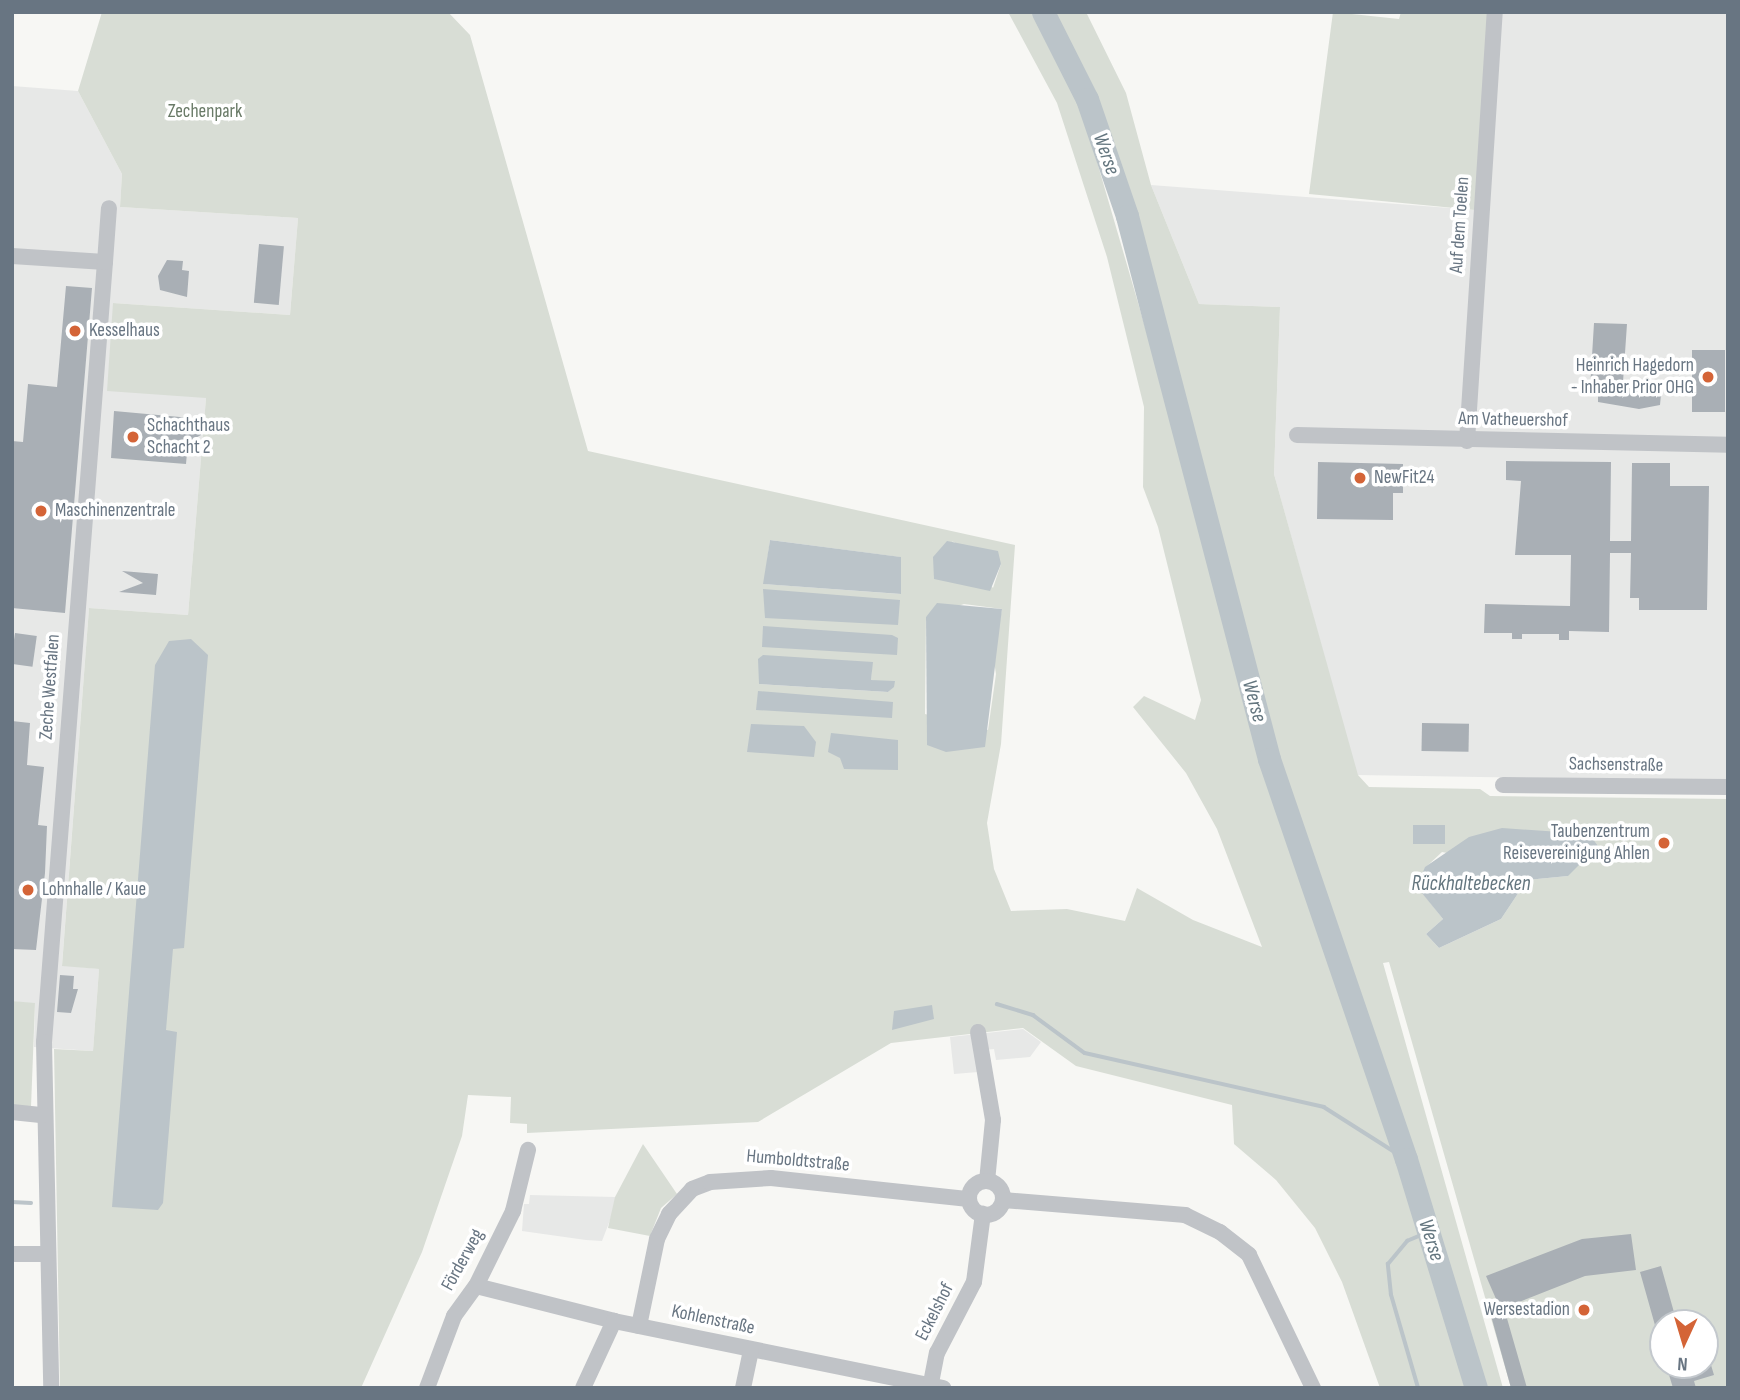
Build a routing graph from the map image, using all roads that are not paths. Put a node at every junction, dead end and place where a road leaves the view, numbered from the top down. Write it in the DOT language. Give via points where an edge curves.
graph roads {
  1 [pos="1495,12"];
  2 [pos="109,208"];
  3 [pos="12,256"];
  4 [pos="105,262"];
  5 [pos="1297,435"];
  6 [pos="1467,440"];
  7 [pos="1728,445"];
  8 [pos="1503,785"];
  9 [pos="1728,787"];
  10 [pos="978,1032"];
  11 [pos="12,1112"];
  12 [pos="43,1115"];
  13 [pos="528,1150"];
  14 [pos="986,1181"];
  15 [pos="969,1199"];
  16 [pos="1003,1200"];
  17 [pos="983,1214"];
  18 [pos="12,1254"];
  19 [pos="48,1254"];
  20 [pos="477,1286"];
  21 [pos="614,1321"];
  22 [pos="639,1326"];
  23 [pos="751,1350"];
  24 [pos="1312,1384"];
  25 [pos="935,1387"];
  26 [pos="51,1388"];
  27 [pos="427,1388"];
  28 [pos="583,1388"];
  29 [pos="743,1388"];
  30 [pos="1293,1388"];
  1 -- 6 [label="street, Auf dem Toelen"];
  2 -- 4 [label="street, Zeche Westfalen"];
  3 -- 4 [label="street"];
  4 -- 12 [label="street, Zeche Westfalen" via="44,1042"];
  5 -- 6 [label="street, Am Vatheuershof"];
  6 -- 7 [label="street, Am Vatheuershof"];
  8 -- 9 [label="street, Sachsenstraße"];
  10 -- 14 [label="street" via="993,1120"];
  11 -- 12 [label="street"];
  12 -- 19 [label="street, Zeche Westfalen"];
  13 -- 20 [label="street, Förderweg" via="513,1211"];
  14 -- 15 [label="street" via="976,1184"];
  14 -- 16 [label="street" via="1000,1189"];
  15 -- 17 [label="street"];
  15 -- 22 [label="street, Humboldtstraße" via="771,1178 710,1182 692,1189 669,1214 657,1239"];
  16 -- 17 [label="street" via="994,1213"];
  16 -- 24 [label="street" via="1185,1215 1220,1232 1249,1255"];
  17 -- 25 [label="street, Eckelshof" via="974,1282 937,1353"];
  18 -- 19 [label="street"];
  19 -- 26 [label="street, Zeche Westfalen"];
  20 -- 21 [label="street, Kohlenstraße"];
  20 -- 27 [label="street, Förderweg" via="454,1315"];
  21 -- 22 [label="street, Kohlenstraße"];
  21 -- 28 [label="street"];
  22 -- 23 [label="street, Kohlenstraße"];
  23 -- 25 [label="street, Kohlenstraße"];
  23 -- 29 [label="street"];
  24 -- 30 [label="street"];
}
